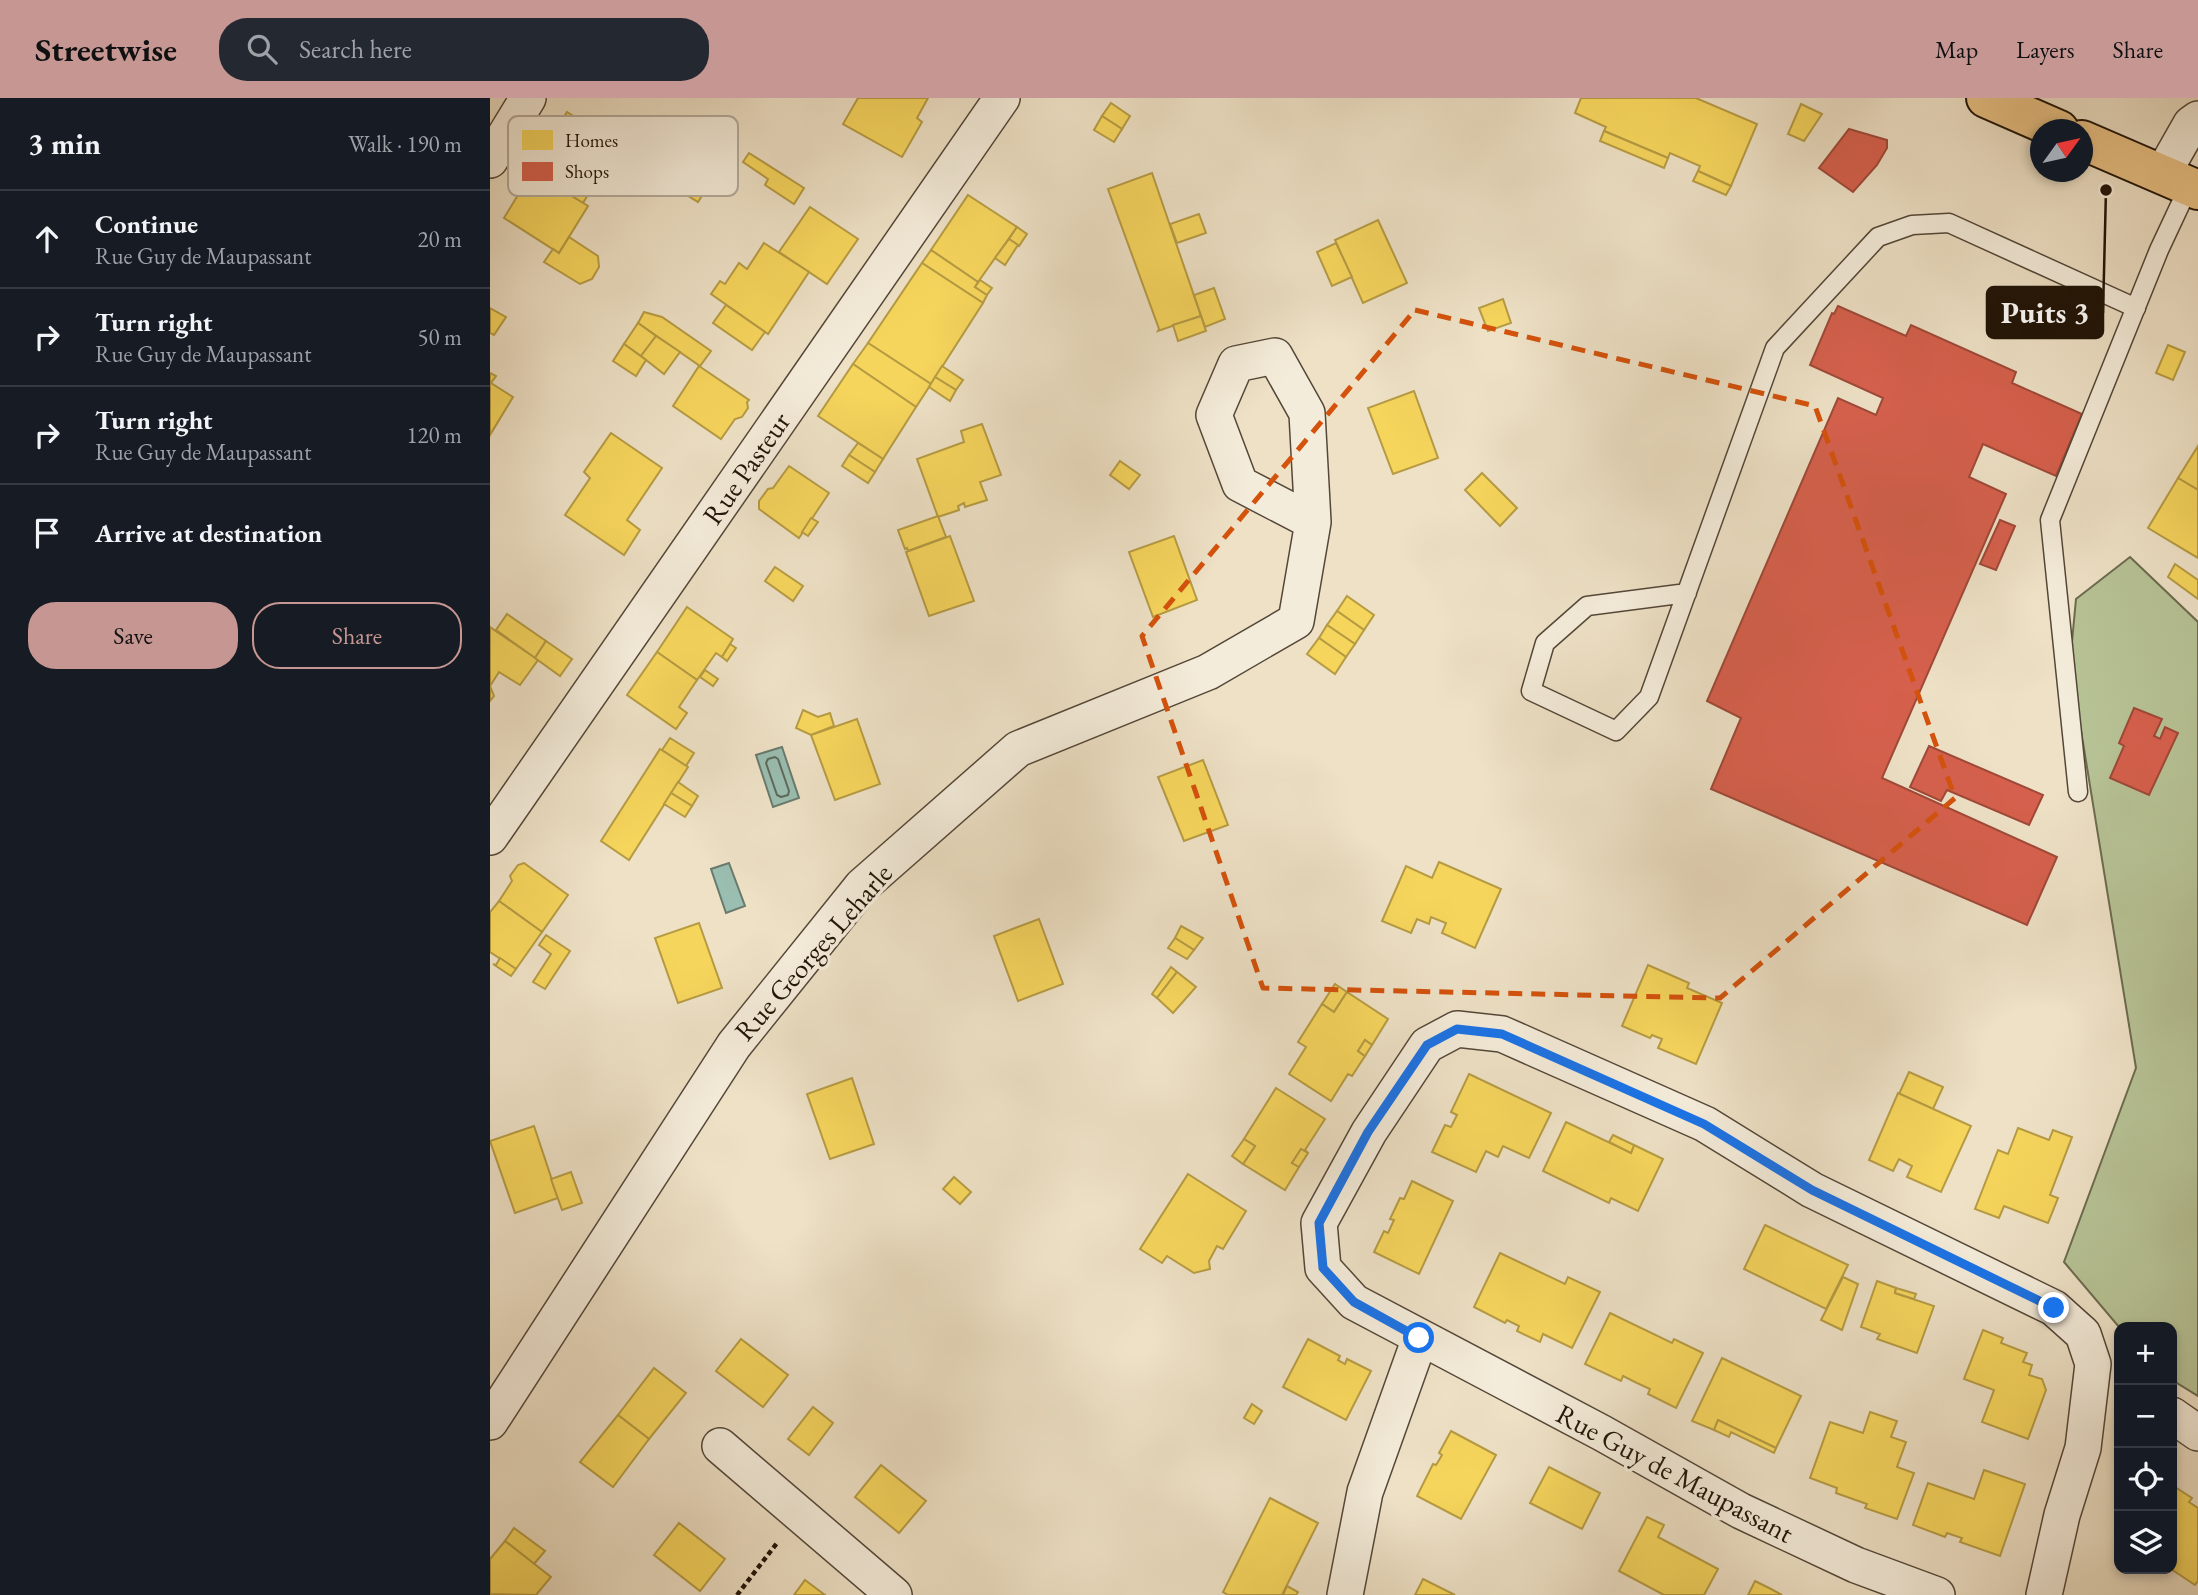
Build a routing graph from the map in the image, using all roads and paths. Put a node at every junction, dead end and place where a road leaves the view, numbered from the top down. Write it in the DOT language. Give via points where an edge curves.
graph roads {
  1 [pos="528,98"];
  2 [pos="1002,98"];
  3 [pos="1986,98"];
  4 [pos="517,116"];
  5 [pos="2034,119"];
  6 [pos="2198,119"];
  7 [pos="508,131"];
  8 [pos="2093,145"];
  9 [pos="490,160"];
  10 [pos="2183,184"];
  11 [pos="2136,308"];
  12 [pos="1314,522"];
  13 [pos="1687,593"];
  14 [pos="2078,792"];
  15 [pos="490,837"];
  16 [pos="1419,1338"];
  17 [pos="2106,1372"];
  18 [pos="2177,1418"];
  19 [pos="490,1422"];
  20 [pos="2198,1433"];
  21 [pos="720,1446"];
  22 [pos="799,1514"];
  23 [pos="737,1595"];
  24 [pos="894,1595"];
  25 [pos="1345,1595"];
  26 [pos="1937,1595"];
  27 [pos="2044,1595"];
  1 -- 4 [label="street"];
  2 -- 15 [label="street, Rue Pasteur"];
  3 -- 5 [label="main road"];
  6 -- 10 [label="street" via="2191,124"];
  7 -- 9 [label="street"];
  8 -- 10 [label="main road"];
  10 -- 11 [label="lane"];
  11 -- 13 [label="lane" via="1949,223 1912,225 1878,237 1775,348"];
  11 -- 14 [label="lane" via="2050,520"];
  12 -- 19 [label="street, Rue Georges Leharle" via="1296,621 1208,672 1018,749 862,886 734,1045"];
  13 -- 13 [label="lane" via="1649,697 1616,731 1531,691 1545,643 1587,606"];
  16 -- 17 [label="street, Rue Guy de Maupassant" via="1354,1302 1323,1268 1319,1223 1368,1132 1427,1045 1457,1029 1502,1034 1704,1124 1812,1190 2054,1308 2083,1334"];
  16 -- 25 [label="street" via="1365,1492"];
  16 -- 26 [label="street, Rue Guy de Maupassant" via="1741,1511 1856,1565"];
  17 -- 27 [label="street, Rue Guy de Maupassant" via="2062,1515"];
  18 -- 20 [label="street"];
  21 -- 22 [label="street"];
  22 -- 23 [label="path"];
  22 -- 24 [label="street"];
}
